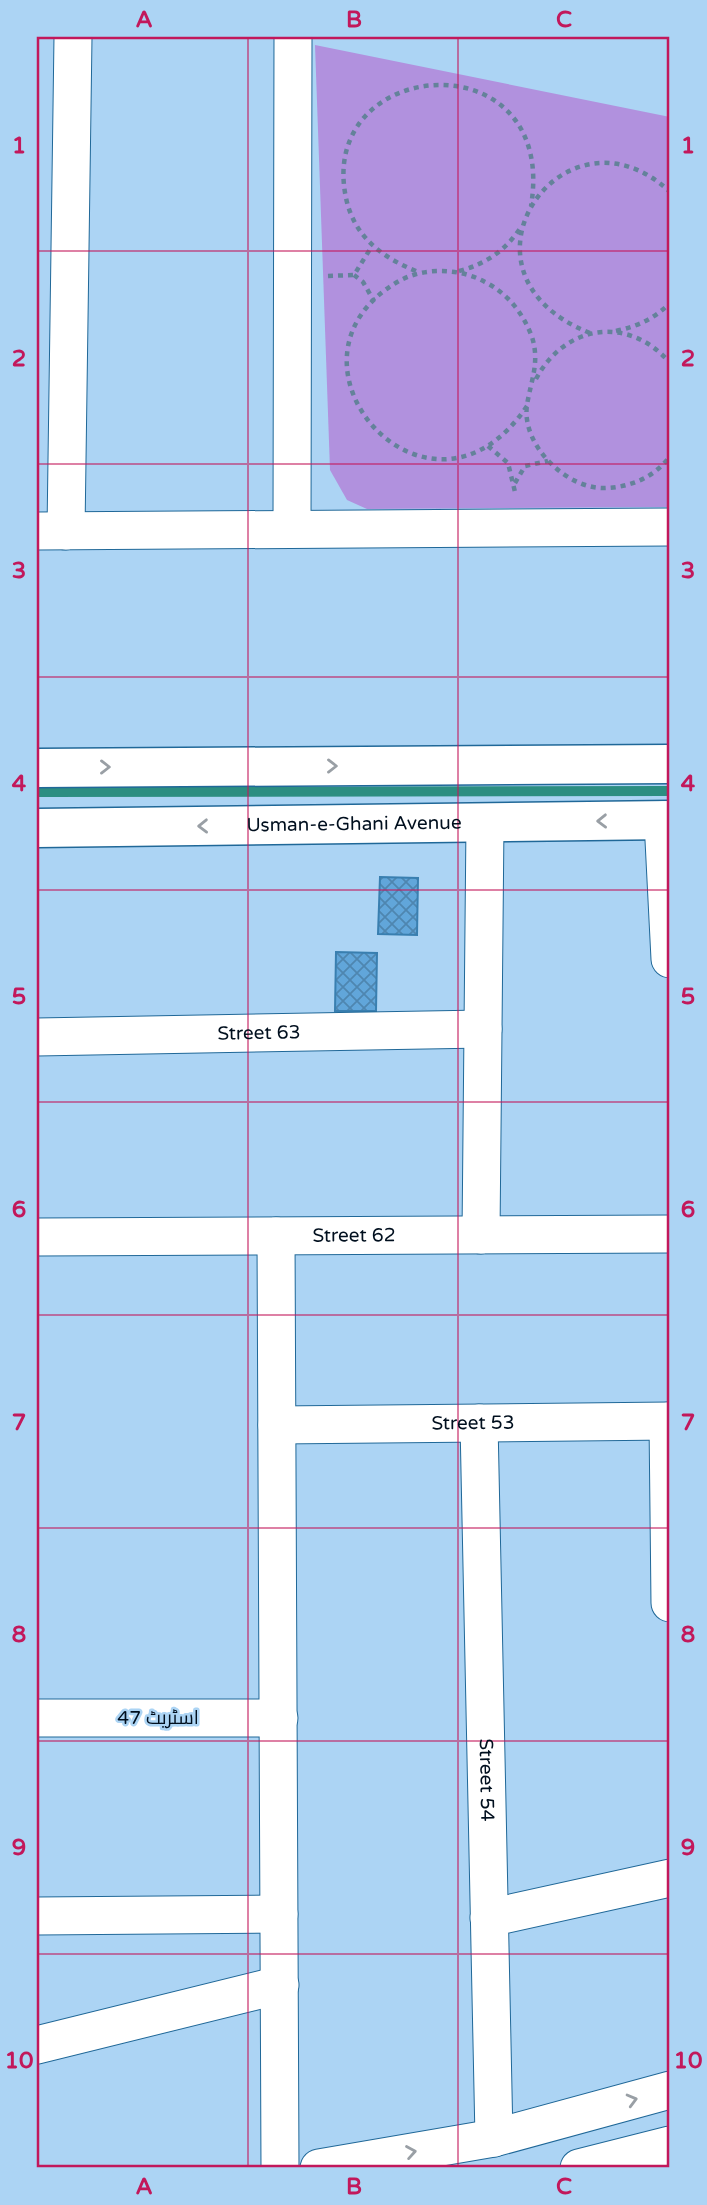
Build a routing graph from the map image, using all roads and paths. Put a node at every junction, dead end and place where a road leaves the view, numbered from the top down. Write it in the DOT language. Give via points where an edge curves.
graph roads {
  1 [pos="73,37"];
  2 [pos="293,37"];
  3 [pos="670,192"];
  4 [pos="531,206"];
  5 [pos="522,226"];
  6 [pos="372,246"];
  7 [pos="416,271"];
  8 [pos="456,272"];
  9 [pos="354,275"];
  10 [pos="293,277"];
  11 [pos="374,300"];
  12 [pos="669,304"];
  13 [pos="669,314"];
  14 [pos="615,332"];
  15 [pos="590,333"];
  16 [pos="670,363"];
  17 [pos="534,383"];
  18 [pos="527,406"];
  19 [pos="488,446"];
  20 [pos="670,456"];
  21 [pos="549,461"];
  22 [pos="515,484"];
  23 [pos="670,527"];
  24 [pos="514,528"];
  25 [pos="292,530"];
  26 [pos="51,531"];
  27 [pos="670,764"];
  28 [pos="37,768"];
  29 [pos="667,820"];
  30 [pos="485,823"];
  31 [pos="37,828"];
  32 [pos="670,959"];
  33 [pos="483,1029"];
  34 [pos="37,1037"];
  35 [pos="670,1234"];
  36 [pos="481,1235"];
  37 [pos="276,1236"];
  38 [pos="37,1237"];
  39 [pos="669,1421"];
  40 [pos="479,1423"];
  41 [pos="277,1425"];
  42 [pos="670,1603"];
  43 [pos="37,1718"];
  44 [pos="279,1718"];
  45 [pos="670,1878"];
  46 [pos="279,1914"];
  47 [pos="37,1916"];
  48 [pos="489,1918"];
  49 [pos="280,1984"];
  50 [pos="37,2045"];
  51 [pos="670,2090"];
  52 [pos="494,2138"];
  53 [pos="670,2146"];
  54 [pos="280,2168"];
  55 [pos="319,2168"];
  56 [pos="579,2168"];
  1 -- 26 [label="street"];
  2 -- 10 [label="street"];
  3 -- 4 [label="path" via="653,177 609,162 564,173"];
  4 -- 5 [label="path"];
  4 -- 6 [label="path" via="533,158 512,116 472,89 449,83 425,84 381,102 352,139 344,186 359,231"];
  5 -- 8 [label="path" via="500,251"];
  5 -- 15 [label="path" via="523,273 533,294 548,311"];
  6 -- 7 [label="path"];
  6 -- 9 [label="path"];
  7 -- 8 [label="path"];
  7 -- 11 [label="path"];
  8 -- 17 [label="path" via="496,288 525,320 536,361"];
  9 -- 10 [label="path"];
  9 -- 11 [label="path"];
  10 -- 25 [label="street"];
  11 -- 19 [label="path" via="353,332 348,353 353,396 363,416 377,433 415,455 458,457"];
  12 -- 13 [label="path"];
  12 -- 14 [label="path" via="638,327"];
  14 -- 15 [label="path"];
  14 -- 16 [label="path" via="639,338 660,350"];
  15 -- 17 [label="path" via="566,343 546,360"];
  17 -- 18 [label="path"];
  18 -- 19 [label="path"];
  18 -- 21 [label="path" via="531,431"];
  19 -- 22 [label="path" via="508,463"];
  20 -- 21 [label="path" via="650,476 603,488 579,483"];
  21 -- 22 [label="path" via="526,466"];
  22 -- 24 [label="path"];
  23 -- 24 [label="street"];
  24 -- 25 [label="street"];
  25 -- 26 [label="street"];
  28 -- 27 [label="main road, one-way"];
  29 -- 30 [label="main road, Usman-e-Ghani Avenue, one-way"];
  29 -- 32 [label="street"];
  30 -- 31 [label="main road, Usman-e-Ghani Avenue, one-way"];
  30 -- 33 [label="street"];
  33 -- 34 [label="street, Street 63"];
  33 -- 36 [label="street"];
  35 -- 36 [label="street, Street 62"];
  36 -- 37 [label="street, Street 62"];
  37 -- 38 [label="street, Street 62"];
  37 -- 41 [label="street"];
  39 -- 40 [label="street, Street 53"];
  39 -- 42 [label="street"];
  40 -- 41 [label="street, Street 53"];
  40 -- 48 [label="street, Street 54"];
  41 -- 44 [label="street"];
  43 -- 44 [label="street, اسٹریٹ 47"];
  44 -- 46 [label="street"];
  45 -- 48 [label="street"];
  46 -- 47 [label="street"];
  46 -- 49 [label="street"];
  48 -- 52 [label="street, Street 54"];
  49 -- 50 [label="street"];
  49 -- 54 [label="street"];
  52 -- 51 [label="street, one-way"];
  55 -- 52 [label="street, one-way"];
  53 -- 56 [label="street"];
}
